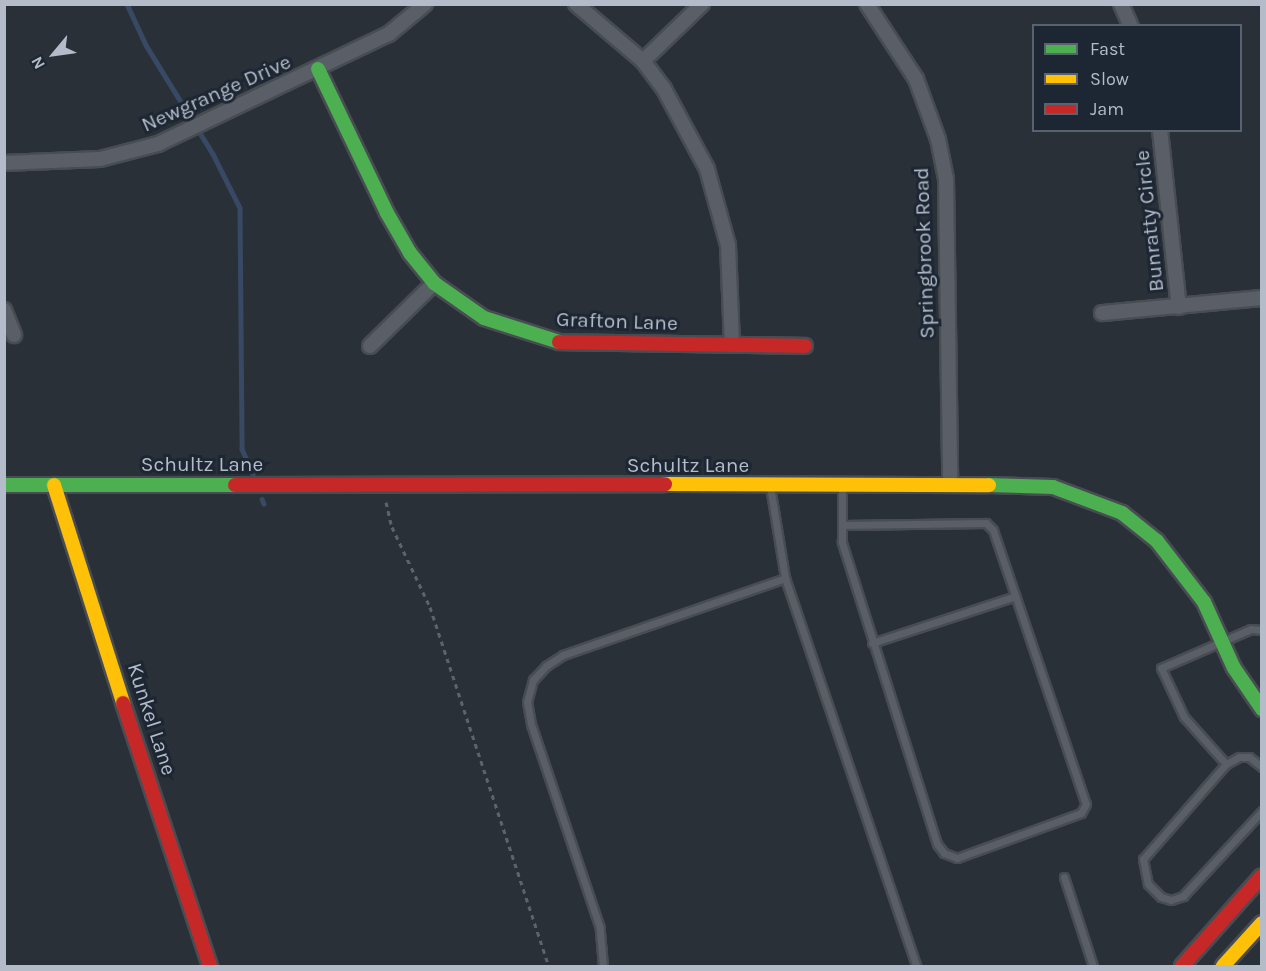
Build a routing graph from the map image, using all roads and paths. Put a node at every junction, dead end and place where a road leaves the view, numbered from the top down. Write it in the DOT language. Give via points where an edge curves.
graph roads {
  1 [pos="425,4"];
  2 [pos="576,4"];
  3 [pos="702,4"];
  4 [pos="867,4"];
  5 [pos="1121,4"];
  6 [pos="1130,24"];
  7 [pos="643,61"];
  8 [pos="318,69"];
  9 [pos="1160,132"];
  10 [pos="4,163"];
  11 [pos="434,283"];
  12 [pos="1262,298"];
  13 [pos="1179,307"];
  14 [pos="4,310"];
  15 [pos="1102,314"];
  16 [pos="14,334"];
  17 [pos="732,344"];
  18 [pos="370,346"];
  19 [pos="805,346"];
  20 [pos="950,483"];
  21 [pos="4,485"];
  22 [pos="54,485"];
  23 [pos="382,485"];
  24 [pos="842,485"];
  25 [pos="770,486"];
  26 [pos="842,525"];
  27 [pos="785,578"];
  28 [pos="1016,596"];
  29 [pos="1262,630"];
  30 [pos="1221,641"];
  31 [pos="872,643"];
  32 [pos="1262,709"];
  33 [pos="1226,764"];
  34 [pos="1262,767"];
  35 [pos="1262,811"];
  36 [pos="1262,876"];
  37 [pos="1064,877"];
  38 [pos="1262,923"];
  39 [pos="210,966"];
  40 [pos="549,966"];
  41 [pos="603,966"];
  42 [pos="916,966"];
  43 [pos="1093,966"];
  44 [pos="1182,966"];
  45 [pos="1223,966"];
  1 -- 8 [label="street, Newgrange Drive" via="389,34"];
  2 -- 7 [label="street"];
  3 -- 7 [label="street"];
  4 -- 20 [label="street, Springbrook Road" via="916,79 938,139 946,179"];
  5 -- 6 [label="street"];
  7 -- 17 [label="street" via="691,135 720,208 733,283"];
  8 -- 10 [label="street, Newgrange Drive" via="165,140 100,159"];
  8 -- 11 [label="street, Grafton Lane" via="387,213"];
  9 -- 13 [label="street, Bunratty Circle"];
  11 -- 17 [label="street, Grafton Lane" via="484,318 556,342"];
  11 -- 18 [label="street"];
  12 -- 13 [label="street, Bunratty Circle"];
  13 -- 15 [label="street, Bunratty Circle"];
  14 -- 16 [label="street"];
  17 -- 19 [label="street, Grafton Lane"];
  20 -- 24 [label="street, Schultz Lane"];
  20 -- 30 [label="street, Schultz Lane" via="1053,487 1122,513 1182,569 1204,602"];
  21 -- 22 [label="street, Schultz Lane"];
  22 -- 23 [label="street, Schultz Lane"];
  22 -- 39 [label="street, Kunkel Lane"];
  23 -- 25 [label="street, Schultz Lane"];
  23 -- 40 [label="path" via="392,527 430,607"];
  24 -- 25 [label="street, Schultz Lane"];
  24 -- 26 [label="lane"];
  25 -- 27 [label="lane"];
  26 -- 28 [label="lane" via="986,523 993,531"];
  26 -- 31 [label="lane" via="842,542"];
  27 -- 41 [label="lane" via="563,655 533,680 527,702 531,724 600,928"];
  27 -- 42 [label="lane"];
  28 -- 31 [label="lane"];
  28 -- 31 [label="lane" via="1086,804 1072,819 957,858 944,853 938,844"];
  29 -- 30 [label="lane" via="1251,629"];
  30 -- 32 [label="street, Schultz Lane"];
  30 -- 33 [label="lane" via="1161,668 1184,717"];
  33 -- 34 [label="lane" via="1249,757"];
  33 -- 35 [label="lane" via="1143,860 1148,884 1161,897 1171,900 1183,896 1198,885"];
  36 -- 44 [label="street"];
  37 -- 43 [label="lane"];
  38 -- 45 [label="street"];
}
